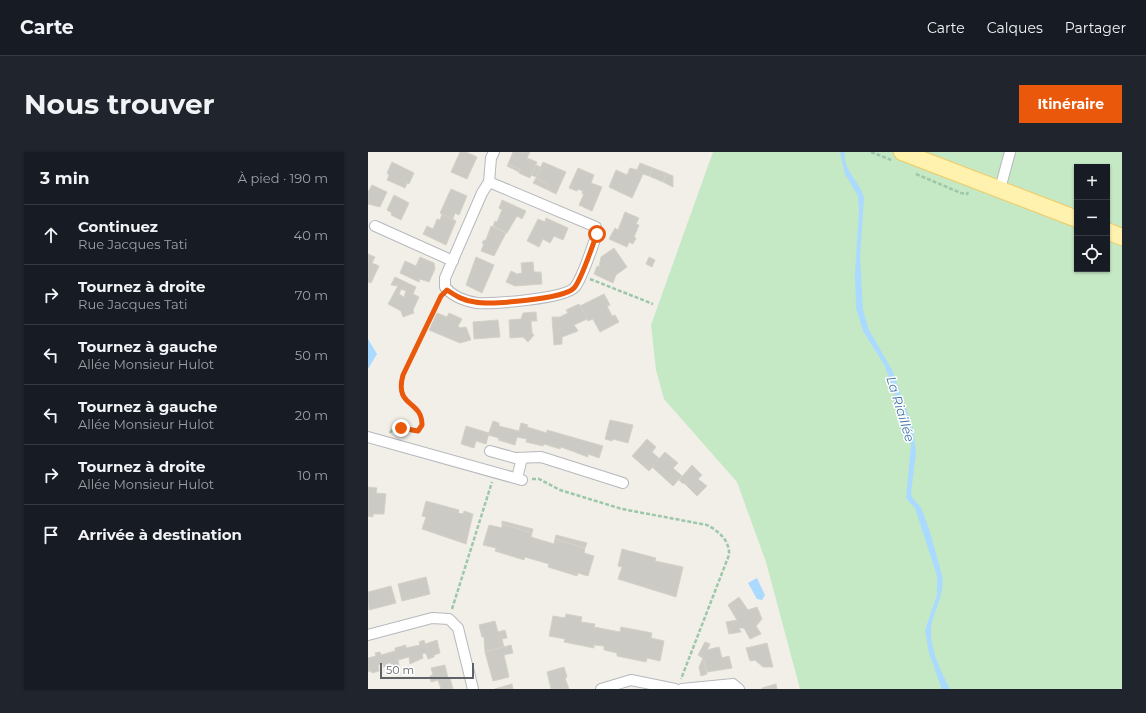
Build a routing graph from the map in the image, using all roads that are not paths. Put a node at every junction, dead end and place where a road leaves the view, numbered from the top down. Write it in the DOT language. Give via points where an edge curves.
graph roads {
  1 [pos="494,152"];
  2 [pos="902,152"];
  3 [pos="1010,152"];
  4 [pos="489,182"];
  5 [pos="1000,190"];
  6 [pos="1074,218"];
  7 [pos="375,226"];
  8 [pos="1110,232"];
  9 [pos="1122,236"];
  10 [pos="453,261"];
  11 [pos="368,437"];
  12 [pos="490,451"];
  13 [pos="522,458"];
  14 [pos="623,483"];
  15 [pos="368,635"];
  16 [pos="679,687"];
  17 [pos="473,689"];
  18 [pos="601,689"];
  19 [pos="739,689"];
  1 -- 4 [label="street"];
  2 -- 5 [label="main road"];
  3 -- 5 [label="street"];
  4 -- 10 [label="street"];
  4 -- 10 [label="street" via="596,227 597,234 580,275 574,287 565,294 476,303 447,290 445,278"];
  5 -- 6 [label="main road"];
  7 -- 10 [label="street"];
  8 -- 9 [label="main road"];
  11 -- 13 [label="street" via="520,479"];
  12 -- 13 [label="street"];
  13 -- 14 [label="street" via="541,457"];
  15 -- 17 [label="street" via="432,618 449,619 458,628"];
  16 -- 18 [label="street" via="631,680"];
  16 -- 19 [label="street" via="733,684"];
}
